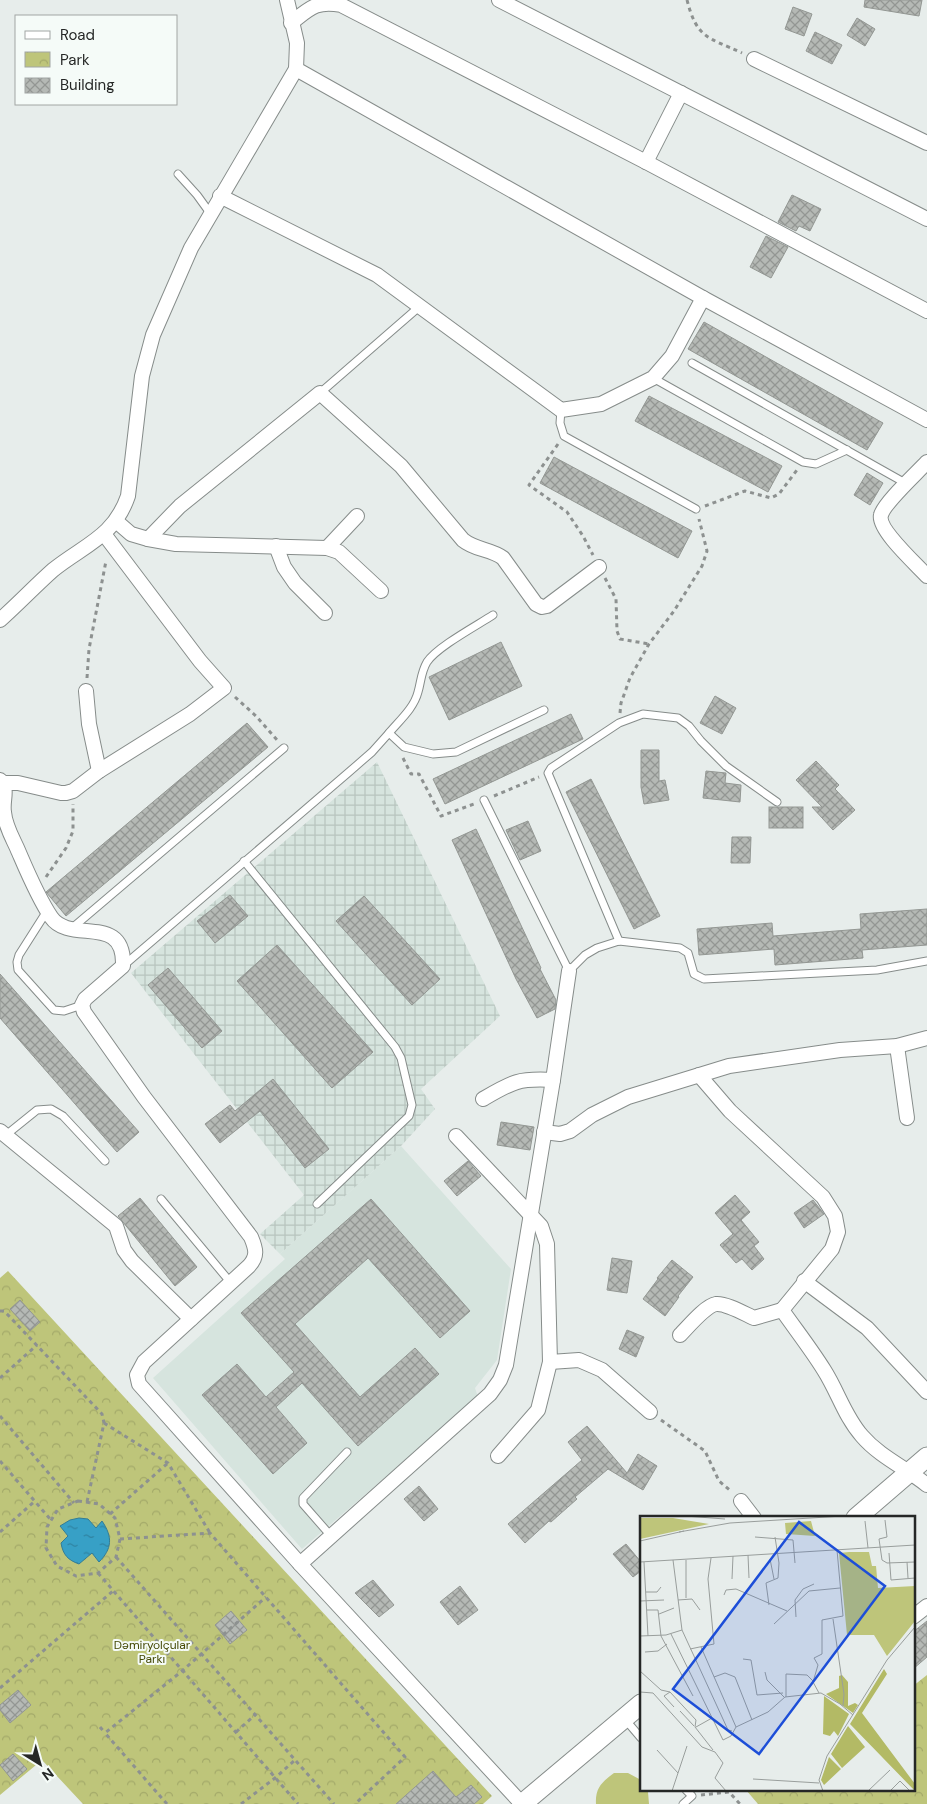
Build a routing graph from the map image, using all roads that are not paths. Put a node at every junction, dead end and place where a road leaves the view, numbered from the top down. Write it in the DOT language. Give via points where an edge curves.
graph roads {
  1 [pos="286,0"];
  2 [pos="506,1"];
  3 [pos="291,23"];
  4 [pos="754,59"];
  5 [pos="296,69"];
  6 [pos="681,93"];
  7 [pos="927,143"];
  8 [pos="646,162"];
  9 [pos="178,174"];
  10 [pos="220,196"];
  11 [pos="210,214"];
  12 [pos="927,219"];
  13 [pos="703,298"];
  14 [pos="419,307"];
  15 [pos="927,311"];
  16 [pos="692,363"];
  17 [pos="653,378"];
  18 [pos="320,393"];
  19 [pos="561,410"];
  20 [pos="927,420"];
  21 [pos="847,450"];
  22 [pos="927,462"];
  23 [pos="907,484"];
  24 [pos="696,509"];
  25 [pos="357,516"];
  26 [pos="116,521"];
  27 [pos="104,534"];
  28 [pos="148,539"];
  29 [pos="276,546"];
  30 [pos="327,548"];
  31 [pos="599,567"];
  32 [pos="927,576"];
  33 [pos="381,591"];
  34 [pos="325,613"];
  35 [pos="493,615"];
  36 [pos="0,620"];
  37 [pos="86,691"];
  38 [pos="544,710"];
  39 [pos="389,732"];
  40 [pos="284,748"];
  41 [pos="99,771"];
  42 [pos="1,781"];
  43 [pos="484,800"];
  44 [pos="776,802"];
  45 [pos="244,861"];
  46 [pos="46,911"];
  47 [pos="71,929"];
  48 [pos="619,940"];
  49 [pos="927,961"];
  50 [pos="123,966"];
  51 [pos="569,971"];
  52 [pos="82,1005"];
  53 [pos="927,1038"];
  54 [pos="897,1046"];
  55 [pos="699,1074"];
  56 [pos="553,1080"];
  57 [pos="482,1099"];
  58 [pos="908,1118"];
  59 [pos="544,1132"];
  60 [pos="3,1133"];
  61 [pos="456,1136"];
  62 [pos="104,1162"];
  63 [pos="161,1199"];
  64 [pos="317,1204"];
  65 [pos="530,1215"];
  66 [pos="804,1281"];
  67 [pos="231,1282"];
  68 [pos="782,1310"];
  69 [pos="191,1319"];
  70 [pos="680,1335"];
  71 [pos="550,1362"];
  72 [pos="927,1392"];
  73 [pos="650,1412"];
  74 [pos="347,1452"];
  75 [pos="498,1456"];
  76 [pos="927,1457"];
  77 [pos="910,1472"];
  78 [pos="927,1485"];
  79 [pos="741,1501"];
  80 [pos="752,1516"];
  81 [pos="858,1516"];
  82 [pos="331,1536"];
  83 [pos="300,1564"];
  84 [pos="927,1606"];
  85 [pos="914,1616"];
  86 [pos="640,1705"];
  87 [pos="624,1718"];
  88 [pos="640,1737"];
  89 [pos="688,1792"];
  90 [pos="522,1804"];
  91 [pos="683,1804"];
  1 -- 3 [label="street"];
  2 -- 6 [label="street"];
  3 -- 5 [label="street" via="296,43"];
  3 -- 8 [label="street" via="312,6 328,2 340,5"];
  4 -- 7 [label="street"];
  5 -- 10 [label="street"];
  5 -- 13 [label="street"];
  6 -- 8 [label="street"];
  6 -- 12 [label="street"];
  8 -- 15 [label="street"];
  9 -- 11 [label="lane"];
  10 -- 11 [label="street"];
  10 -- 14 [label="street" via="376,275"];
  11 -- 26 [label="street" via="191,248 153,335 142,376 128,496"];
  13 -- 17 [label="street" via="672,356"];
  13 -- 20 [label="street"];
  14 -- 18 [label="lane"];
  14 -- 19 [label="street"];
  16 -- 21 [label="lane"];
  17 -- 19 [label="street" via="601,404"];
  17 -- 21 [label="lane" via="803,462 816,464"];
  18 -- 28 [label="street" via="180,506"];
  18 -- 31 [label="street" via="401,466 463,540 503,558 536,604 547,606"];
  19 -- 24 [label="lane" via="564,436"];
  21 -- 23 [label="lane"];
  22 -- 23 [label="street"];
  23 -- 32 [label="street" via="887,505 881,515 881,524"];
  25 -- 30 [label="street"];
  26 -- 27 [label="street"];
  26 -- 28 [label="street" via="131,534"];
  27 -- 36 [label="street" via="54,570"];
  27 -- 41 [label="street" via="224,688 190,714"];
  28 -- 29 [label="street" via="176,544"];
  29 -- 30 [label="street"];
  29 -- 34 [label="street" via="295,583"];
  30 -- 33 [label="street" via="339,552"];
  35 -- 39 [label="lane" via="437,652 427,663 414,704"];
  37 -- 41 [label="street"];
  38 -- 39 [label="lane" via="456,752 433,754 404,747"];
  39 -- 45 [label="lane" via="372,752"];
  40 -- 47 [label="lane"];
  41 -- 42 [label="street" via="66,793"];
  42 -- 46 [label="street" via="6,791 3,806 7,824"];
  43 -- 51 [label="lane"];
  44 -- 48 [label="lane" via="726,766 678,718 643,714 619,723 551,768 548,773"];
  45 -- 50 [label="lane"];
  45 -- 64 [label="lane" via="395,1047 401,1058 412,1105 409,1116"];
  46 -- 47 [label="street" via="62,927"];
  46 -- 52 [label="lane" via="19,955 18,970 54,1010 64,1011"];
  47 -- 50 [label="street" via="93,930 116,940 124,955"];
  48 -- 49 [label="lane" via="680,948 688,953 694,974 704,979 877,970"];
  48 -- 51 [label="lane" via="585,955"];
  50 -- 52 [label="street"];
  51 -- 56 [label="street"];
  52 -- 67 [label="street" via="88,1019 144,1096 251,1237 256,1254 254,1260"];
  53 -- 54 [label="street"];
  54 -- 55 [label="street" via="779,1058"];
  54 -- 58 [label="street"];
  55 -- 59 [label="street" via="628,1097 592,1115 570,1131 560,1134"];
  55 -- 66 [label="street" via="730,1111 823,1197 834,1216 838,1232 832,1250"];
  56 -- 57 [label="street" via="529,1079 509,1083"];
  56 -- 59 [label="street"];
  59 -- 65 [label="street"];
  60 -- 62 [label="lane" via="37,1110 51,1109 63,1116"];
  60 -- 69 [label="street" via="116,1226 124,1250 132,1261"];
  61 -- 65 [label="street"];
  63 -- 67 [label="lane"];
  65 -- 71 [label="street" via="540,1226 547,1244"];
  65 -- 82 [label="street" via="506,1365 500,1380 490,1394"];
  66 -- 68 [label="street"];
  66 -- 72 [label="street" via="867,1328"];
  67 -- 69 [label="street"];
  68 -- 70 [label="street" via="754,1318 716,1304 705,1310"];
  68 -- 77 [label="street" via="824,1370 848,1417 863,1437 885,1458"];
  69 -- 83 [label="street" via="144,1362 137,1375 139,1384"];
  71 -- 73 [label="street" via="579,1360 602,1370"];
  71 -- 75 [label="street" via="538,1410"];
  74 -- 82 [label="lane" via="304,1498 303,1504"];
  76 -- 77 [label="street"];
  77 -- 78 [label="street"];
  77 -- 81 [label="street"];
  79 -- 80 [label="street"];
  82 -- 83 [label="street"];
  83 -- 90 [label="street"];
  84 -- 85 [label="street"];
  86 -- 87 [label="street"];
  87 -- 88 [label="lane"];
  87 -- 90 [label="street"];
  89 -- 91 [label="lane" via="692,1796"];
}
